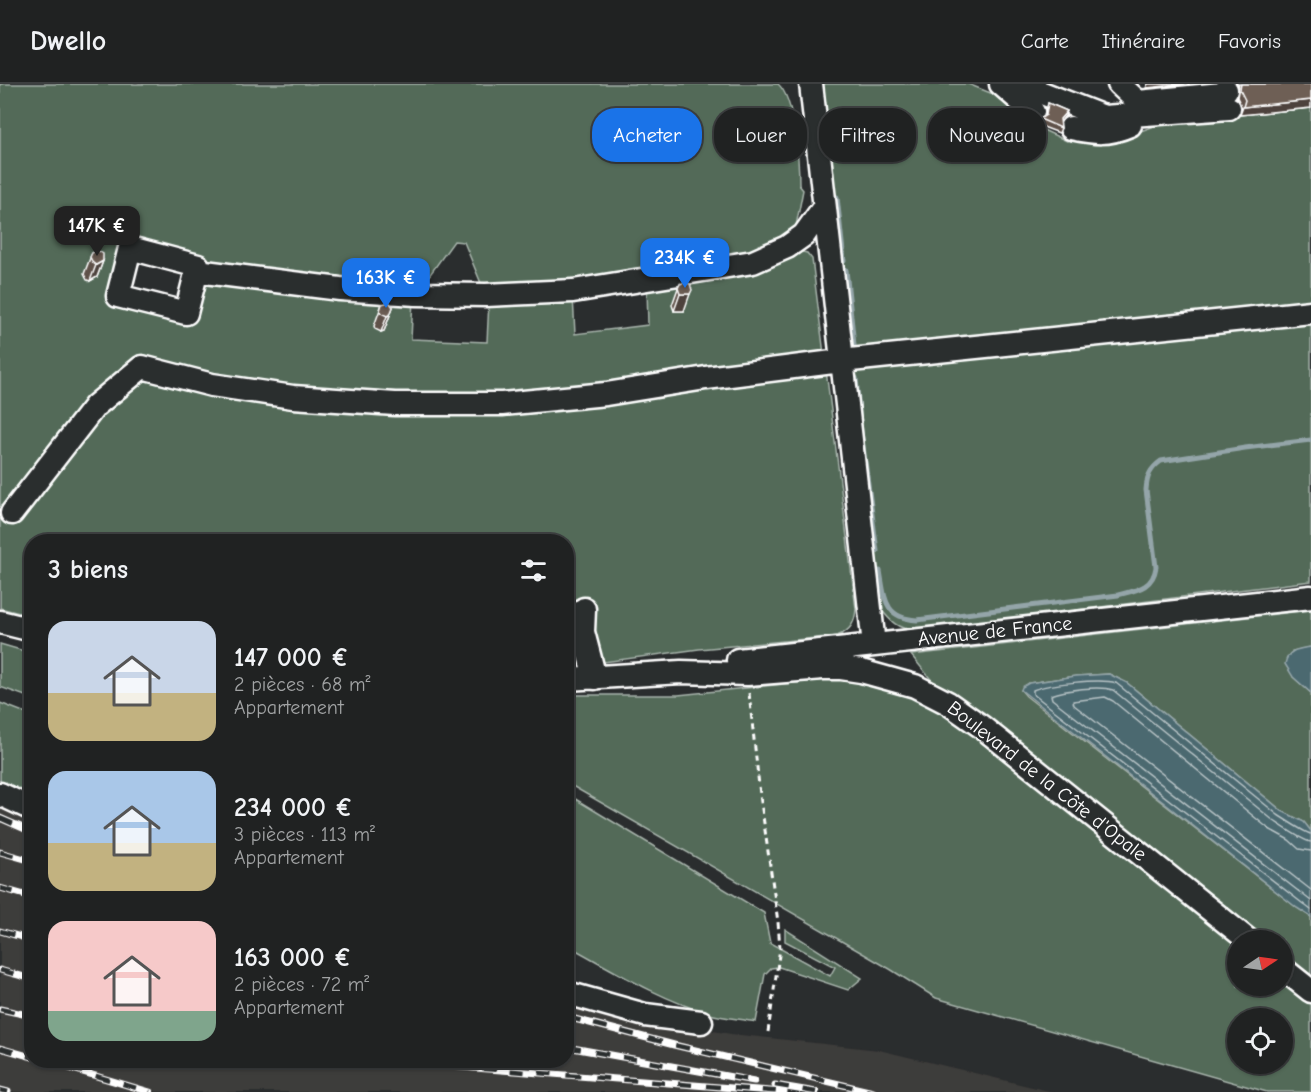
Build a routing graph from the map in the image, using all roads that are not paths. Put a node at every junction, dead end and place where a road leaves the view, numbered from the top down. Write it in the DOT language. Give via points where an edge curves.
graph roads {
  1 [pos="811,84"];
  2 [pos="1001,84"];
  3 [pos="1019,84"];
  4 [pos="1119,84"];
  5 [pos="1028,108"];
  6 [pos="1154,114"];
  7 [pos="1071,128"];
  8 [pos="824,207"];
  9 [pos="197,271"];
  10 [pos="1311,312"];
  11 [pos="842,361"];
  12 [pos="12,513"];
  13 [pos="1311,597"];
  14 [pos="584,609"];
  15 [pos="0,622"];
  16 [pos="24,628"];
  17 [pos="874,645"];
  18 [pos="681,672"];
  19 [pos="595,678"];
  20 [pos="574,680"];
  21 [pos="0,794"];
  22 [pos="24,805"];
  23 [pos="1236,930"];
  24 [pos="1293,977"];
  25 [pos="1311,991"];
  26 [pos="574,995"];
  27 [pos="701,1022"];
  1 -- 8 [label="lane"];
  2 -- 5 [label="lane"];
  3 -- 6 [label="lane" via="1104,117"];
  4 -- 6 [label="lane" via="1138,102 1222,94 1228,99"];
  6 -- 7 [label="lane" via="1114,132"];
  8 -- 9 [label="lane" via="804,235 753,262 573,291 416,294"];
  8 -- 11 [label="lane"];
  10 -- 11 [label="lane"];
  11 -- 12 [label="lane" via="606,394 502,404 395,404 293,397 212,385 142,367 95,406"];
  11 -- 17 [label="lane"];
  13 -- 17 [label="lane, Avenue de France"];
  14 -- 19 [label="lane" via="583,632"];
  15 -- 16 [label="lane"];
  17 -- 18 [label="lane, Avenue de France" via="759,657"];
  18 -- 19 [label="lane"];
  18 -- 23 [label="lane, Boulevard de la Côte d'Opale" via="747,674 841,668 882,676 931,693 982,727"];
  19 -- 20 [label="lane"];
  21 -- 22 [label="lane"];
  24 -- 25 [label="lane"];
  26 -- 27 [label="lane" via="645,1015"];
}
